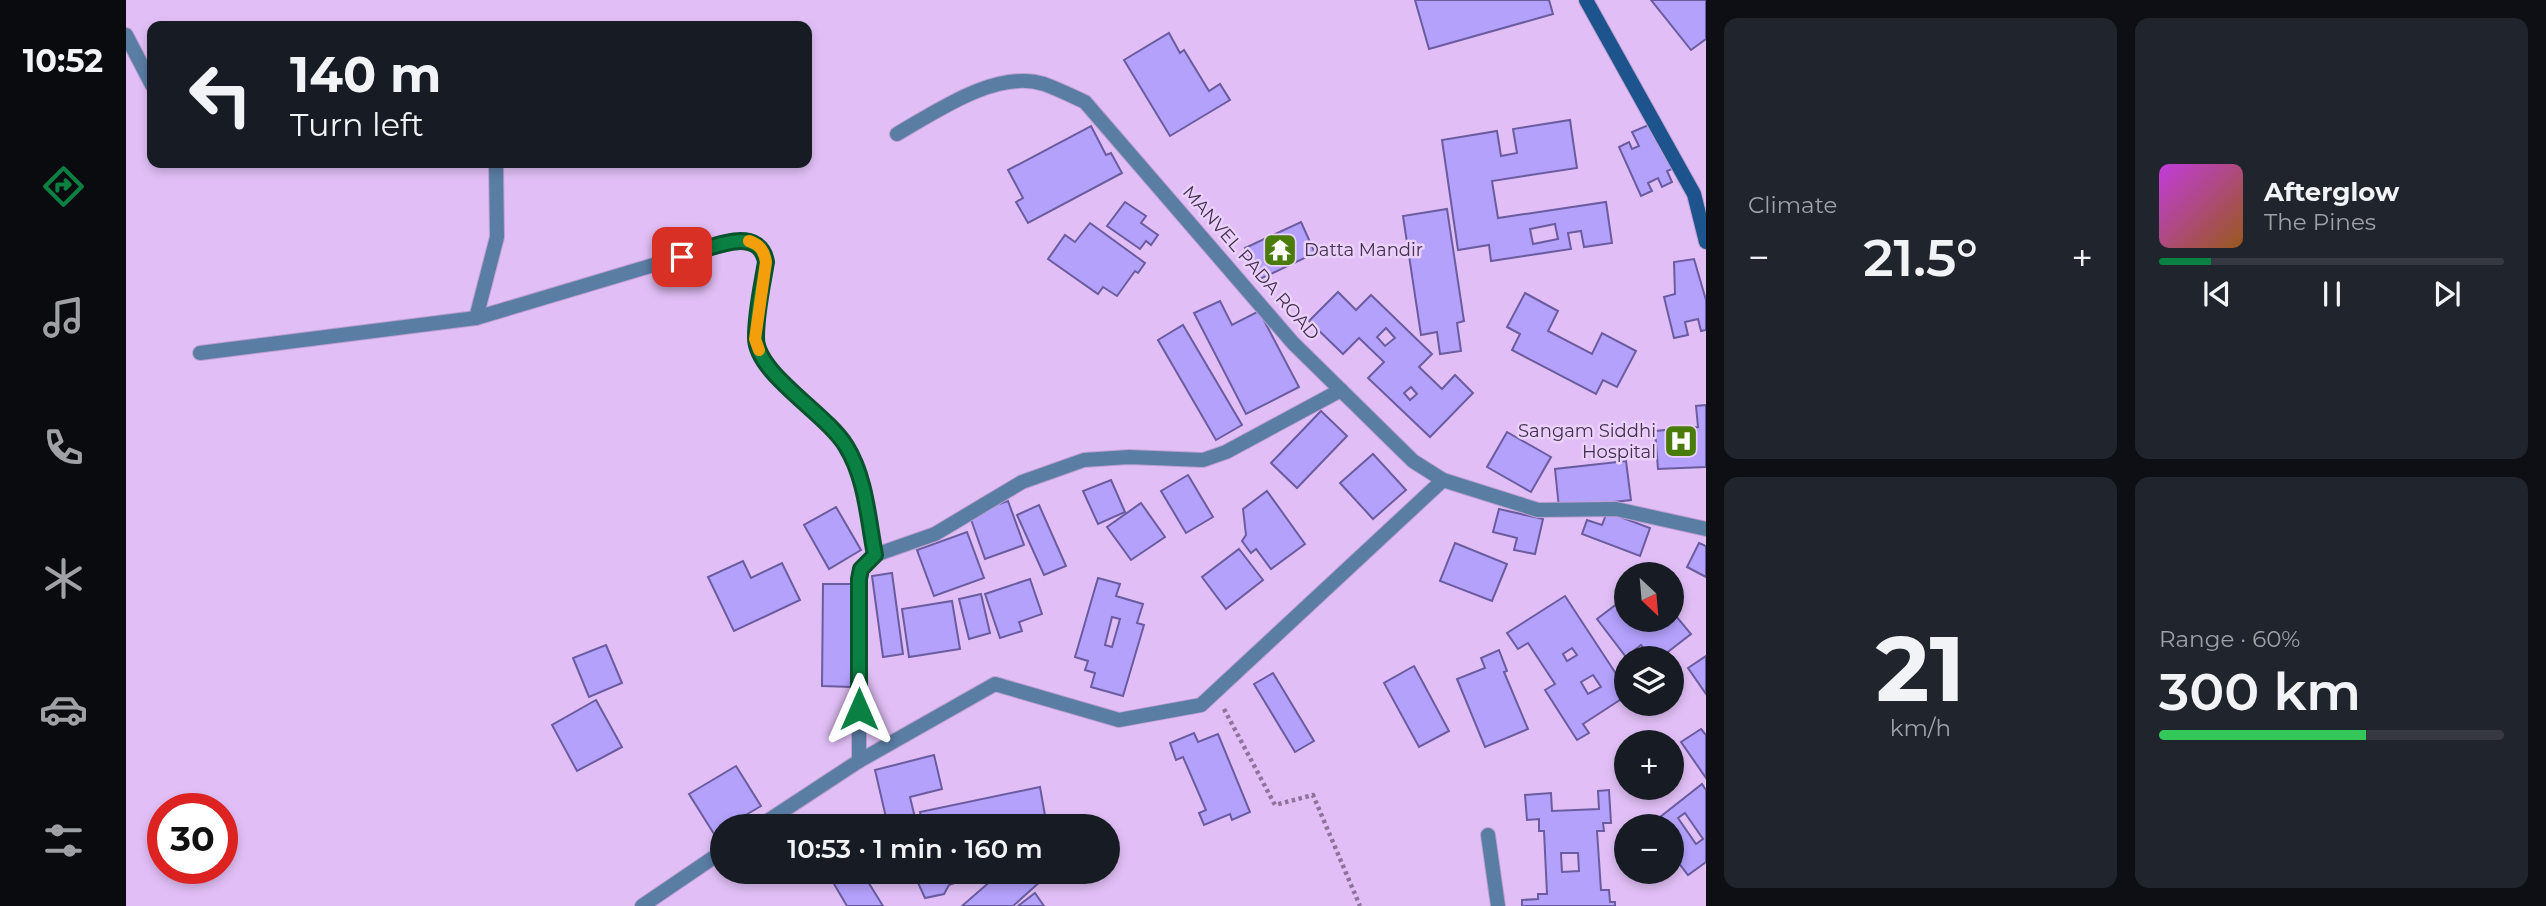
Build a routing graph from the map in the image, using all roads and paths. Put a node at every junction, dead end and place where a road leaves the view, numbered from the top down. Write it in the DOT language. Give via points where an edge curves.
graph roads {
  1 [pos="1586,0"];
  2 [pos="126,36"];
  3 [pos="147,76"];
  4 [pos="897,134"];
  5 [pos="496,168"];
  6 [pos="1706,242"];
  7 [pos="476,318"];
  8 [pos="200,354"];
  9 [pos="1341,390"];
  10 [pos="1443,480"];
  11 [pos="1706,529"];
  12 [pos="875,555"];
  13 [pos="1215,692"];
  14 [pos="859,761"];
  15 [pos="778,814"];
  16 [pos="1488,835"];
  17 [pos="710,859"];
  18 [pos="642,906"];
  19 [pos="1360,906"];
  20 [pos="1498,906"];
  1 -- 6 [label="main road" via="1694,194"];
  2 -- 3 [label="street"];
  4 -- 9 [label="street, MANVEL PADA ROAD" via="955,100 1010,81 1042,83 1085,102 1293,342"];
  5 -- 7 [label="street" via="497,237"];
  7 -- 8 [label="street"];
  7 -- 12 [label="street" via="733,242 758,244 766,262 755,339 761,355 771,372 823,417 846,445 859,472"];
  9 -- 10 [label="street, MANVEL PADA ROAD" via="1413,461"];
  9 -- 12 [label="street" via="1226,452 1203,460 1084,460 1022,482 935,534"];
  10 -- 11 [label="street, MANVEL PADA ROAD" via="1538,509 1616,509"];
  10 -- 13 [label="street"];
  12 -- 14 [label="street" via="861,569 859,579"];
  13 -- 14 [label="street" via="1201,705 1119,720 995,684"];
  13 -- 19 [label="path" via="1275,805 1313,795"];
  14 -- 15 [label="street"];
  16 -- 20 [label="street"];
  17 -- 18 [label="street"];
}
